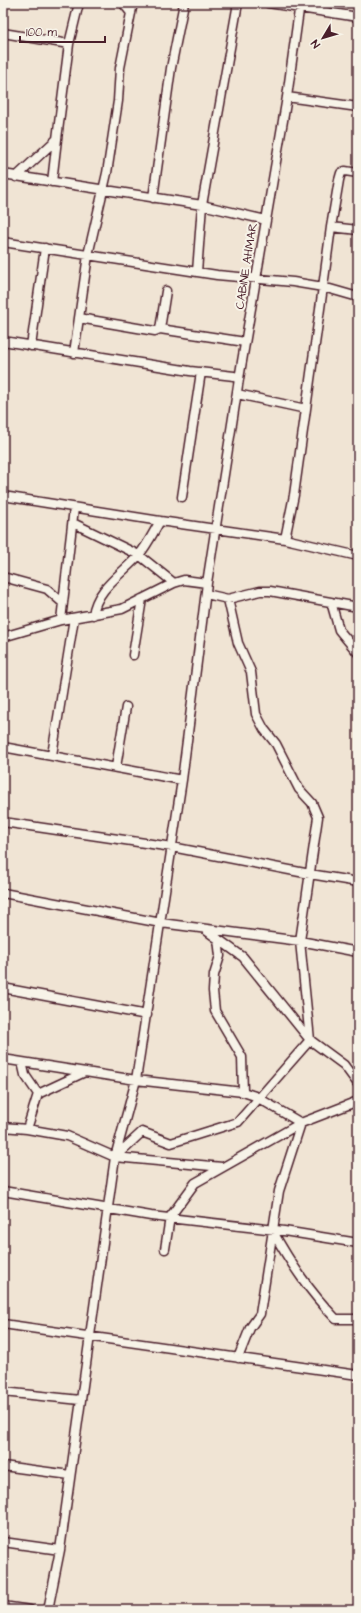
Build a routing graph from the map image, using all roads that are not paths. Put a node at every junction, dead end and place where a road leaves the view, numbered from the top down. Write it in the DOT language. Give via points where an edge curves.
graph roads {
  1 [pos="79,3"];
  2 [pos="123,3"];
  3 [pos="133,3"];
  4 [pos="184,3"];
  5 [pos="238,3"];
  6 [pos="268,3"];
  7 [pos="300,5"];
  8 [pos="131,13"];
  9 [pos="358,17"];
  10 [pos="3,33"];
  11 [pos="69,44"];
  12 [pos="287,97"];
  13 [pos="358,107"];
  14 [pos="57,139"];
  15 [pos="358,173"];
  16 [pos="3,174"];
  17 [pos="16,177"];
  18 [pos="52,182"];
  19 [pos="103,191"];
  20 [pos="153,198"];
  21 [pos="202,205"];
  22 [pos="266,220"];
  23 [pos="331,226"];
  24 [pos="358,230"];
  25 [pos="3,242"];
  26 [pos="45,248"];
  27 [pos="88,255"];
  28 [pos="198,272"];
  29 [pos="257,279"];
  30 [pos="323,288"];
  31 [pos="166,291"];
  32 [pos="358,297"];
  33 [pos="79,318"];
  34 [pos="160,328"];
  35 [pos="3,340"];
  36 [pos="245,342"];
  37 [pos="31,346"];
  38 [pos="74,353"];
  39 [pos="201,372"];
  40 [pos="239,378"];
  41 [pos="237,394"];
  42 [pos="306,409"];
  43 [pos="3,496"];
  44 [pos="182,497"];
  45 [pos="74,508"];
  46 [pos="160,521"];
  47 [pos="73,523"];
  48 [pos="216,529"];
  49 [pos="285,539"];
  50 [pos="139,555"];
  51 [pos="358,556"];
  52 [pos="3,577"];
  53 [pos="174,583"];
  54 [pos="207,583"];
  55 [pos="206,594"];
  56 [pos="142,599"];
  57 [pos="228,599"];
  58 [pos="331,602"];
  59 [pos="63,603"];
  60 [pos="358,607"];
  61 [pos="93,615"];
  62 [pos="74,618"];
  63 [pos="61,620"];
  64 [pos="3,637"];
  65 [pos="358,653"];
  66 [pos="133,655"];
  67 [pos="126,707"];
  68 [pos="3,747"];
  69 [pos="52,755"];
  70 [pos="116,767"];
  71 [pos="182,780"];
  72 [pos="3,822"];
  73 [pos="172,847"];
  74 [pos="310,874"];
  75 [pos="358,882"];
  76 [pos="3,893"];
  77 [pos="161,923"];
  78 [pos="207,930"];
  79 [pos="218,938"];
  80 [pos="300,941"];
  81 [pos="358,952"];
  82 [pos="3,988"];
  83 [pos="147,1015"];
  84 [pos="310,1040"];
  85 [pos="3,1059"];
  86 [pos="22,1062"];
  87 [pos="85,1072"];
  88 [pos="136,1080"];
  89 [pos="358,1084"];
  90 [pos="243,1092"];
  91 [pos="38,1094"];
  92 [pos="258,1098"];
  93 [pos="358,1101"];
  94 [pos="301,1123"];
  95 [pos="3,1127"];
  96 [pos="27,1129"];
  97 [pos="115,1157"];
  98 [pos="222,1167"];
  99 [pos="3,1191"];
  100 [pos="108,1209"];
  101 [pos="170,1217"];
  102 [pos="272,1230"];
  103 [pos="358,1243"];
  104 [pos="165,1249"];
  105 [pos="358,1319"];
  106 [pos="3,1324"];
  107 [pos="89,1337"];
  108 [pos="238,1358"];
  109 [pos="358,1375"];
  110 [pos="3,1392"];
  111 [pos="80,1400"];
  112 [pos="3,1466"];
  113 [pos="70,1475"];
  114 [pos="3,1542"];
  115 [pos="60,1550"];
  116 [pos="3,1606"];
  117 [pos="30,1610"];
  118 [pos="48,1610"];
  1 -- 11 [label="street"];
  2 -- 8 [label="street"];
  3 -- 8 [label="street"];
  4 -- 20 [label="street" via="171,68"];
  5 -- 21 [label="street"];
  6 -- 7 [label="street"];
  7 -- 9 [label="street"];
  7 -- 12 [label="street, CABINE AHMAR"];
  8 -- 19 [label="street" via="120,68 118,102"];
  10 -- 11 [label="street"];
  11 -- 14 [label="street"];
  12 -- 13 [label="street"];
  12 -- 22 [label="street, CABINE AHMAR"];
  14 -- 17 [label="street"];
  14 -- 18 [label="street"];
  15 -- 23 [label="street" via="341,173"];
  16 -- 17 [label="street"];
  17 -- 18 [label="street"];
  18 -- 19 [label="street"];
  19 -- 20 [label="street"];
  19 -- 27 [label="street"];
  20 -- 21 [label="street"];
  21 -- 22 [label="street"];
  21 -- 28 [label="street"];
  22 -- 29 [label="street, CABINE AHMAR"];
  23 -- 24 [label="street"];
  23 -- 30 [label="street"];
  25 -- 26 [label="street"];
  26 -- 27 [label="street"];
  26 -- 37 [label="street"];
  27 -- 28 [label="street"];
  27 -- 33 [label="street"];
  28 -- 29 [label="street"];
  29 -- 30 [label="street"];
  29 -- 36 [label="street, CABINE AHMAR"];
  30 -- 32 [label="street"];
  30 -- 42 [label="street"];
  31 -- 34 [label="street"];
  33 -- 34 [label="street" via="154,331"];
  33 -- 38 [label="street"];
  34 -- 36 [label="street"];
  35 -- 37 [label="street"];
  36 -- 40 [label="street, CABINE AHMAR"];
  37 -- 38 [label="street"];
  38 -- 39 [label="street"];
  39 -- 40 [label="street"];
  39 -- 44 [label="street"];
  40 -- 41 [label="street, CABINE AHMAR"];
  41 -- 42 [label="street"];
  41 -- 48 [label="street, CABINE AHMAR"];
  42 -- 49 [label="street"];
  43 -- 45 [label="street"];
  45 -- 46 [label="street"];
  45 -- 47 [label="street"];
  46 -- 48 [label="street"];
  46 -- 50 [label="street"];
  47 -- 50 [label="street"];
  47 -- 59 [label="street"];
  48 -- 49 [label="street"];
  48 -- 54 [label="street, CABINE AHMAR"];
  49 -- 51 [label="street"];
  50 -- 53 [label="street"];
  50 -- 61 [label="street" via="95,602"];
  52 -- 59 [label="street" via="46,589"];
  53 -- 54 [label="street" via="190,579"];
  53 -- 56 [label="street"];
  54 -- 55 [label="street, CABINE AHMAR"];
  55 -- 57 [label="street"];
  55 -- 71 [label="street, CABINE AHMAR"];
  56 -- 61 [label="street" via="122,608"];
  56 -- 66 [label="street"];
  57 -- 58 [label="street" via="270,591"];
  57 -- 74 [label="street" via="238,643 251,672 256,714 276,744 299,789 312,803 318,817"];
  58 -- 60 [label="street"];
  58 -- 65 [label="street" via="339,630"];
  59 -- 63 [label="street"];
  61 -- 62 [label="street"];
  62 -- 63 [label="street"];
  62 -- 69 [label="street"];
  63 -- 64 [label="street"];
  67 -- 70 [label="street"];
  68 -- 69 [label="street"];
  69 -- 70 [label="street"];
  70 -- 71 [label="street"];
  71 -- 73 [label="street, CABINE AHMAR"];
  72 -- 73 [label="street"];
  73 -- 74 [label="street"];
  73 -- 77 [label="street, CABINE AHMAR"];
  74 -- 75 [label="street"];
  74 -- 80 [label="street"];
  76 -- 77 [label="street"];
  77 -- 78 [label="street"];
  77 -- 83 [label="street, CABINE AHMAR"];
  78 -- 79 [label="street"];
  78 -- 80 [label="street"];
  79 -- 84 [label="street" via="243,957"];
  79 -- 90 [label="street" via="220,956 214,975 213,991 215,1011 242,1057"];
  80 -- 81 [label="street"];
  80 -- 84 [label="street"];
  82 -- 83 [label="street"];
  83 -- 88 [label="street, CABINE AHMAR"];
  84 -- 89 [label="street" via="344,1065"];
  84 -- 92 [label="street"];
  85 -- 86 [label="street"];
  86 -- 87 [label="street"];
  86 -- 91 [label="street" via="26,1075"];
  87 -- 88 [label="street"];
  87 -- 91 [label="street"];
  88 -- 90 [label="street"];
  88 -- 97 [label="street, CABINE AHMAR"];
  90 -- 92 [label="street"];
  91 -- 96 [label="street"];
  92 -- 94 [label="street"];
  92 -- 97 [label="street" via="238,1122 171,1142 142,1132"];
  93 -- 94 [label="street"];
  94 -- 98 [label="street"];
  94 -- 102 [label="street" via="279,1191"];
  95 -- 96 [label="street"];
  96 -- 97 [label="street" via="67,1136"];
  97 -- 98 [label="street"];
  97 -- 100 [label="street, CABINE AHMAR"];
  98 -- 101 [label="street" via="195,1183"];
  99 -- 100 [label="street"];
  100 -- 101 [label="street"];
  100 -- 107 [label="street, CABINE AHMAR"];
  101 -- 102 [label="street"];
  101 -- 104 [label="street"];
  102 -- 103 [label="street"];
  102 -- 105 [label="street" via="296,1272 315,1298 336,1319"];
  102 -- 108 [label="street" via="260,1314 250,1328"];
  106 -- 107 [label="street"];
  107 -- 108 [label="street"];
  107 -- 111 [label="street, CABINE AHMAR"];
  108 -- 109 [label="street"];
  110 -- 111 [label="street"];
  111 -- 113 [label="street, CABINE AHMAR"];
  112 -- 113 [label="street"];
  113 -- 115 [label="street, CABINE AHMAR"];
  114 -- 115 [label="street"];
  115 -- 118 [label="street, CABINE AHMAR"];
  116 -- 117 [label="street"];
}
